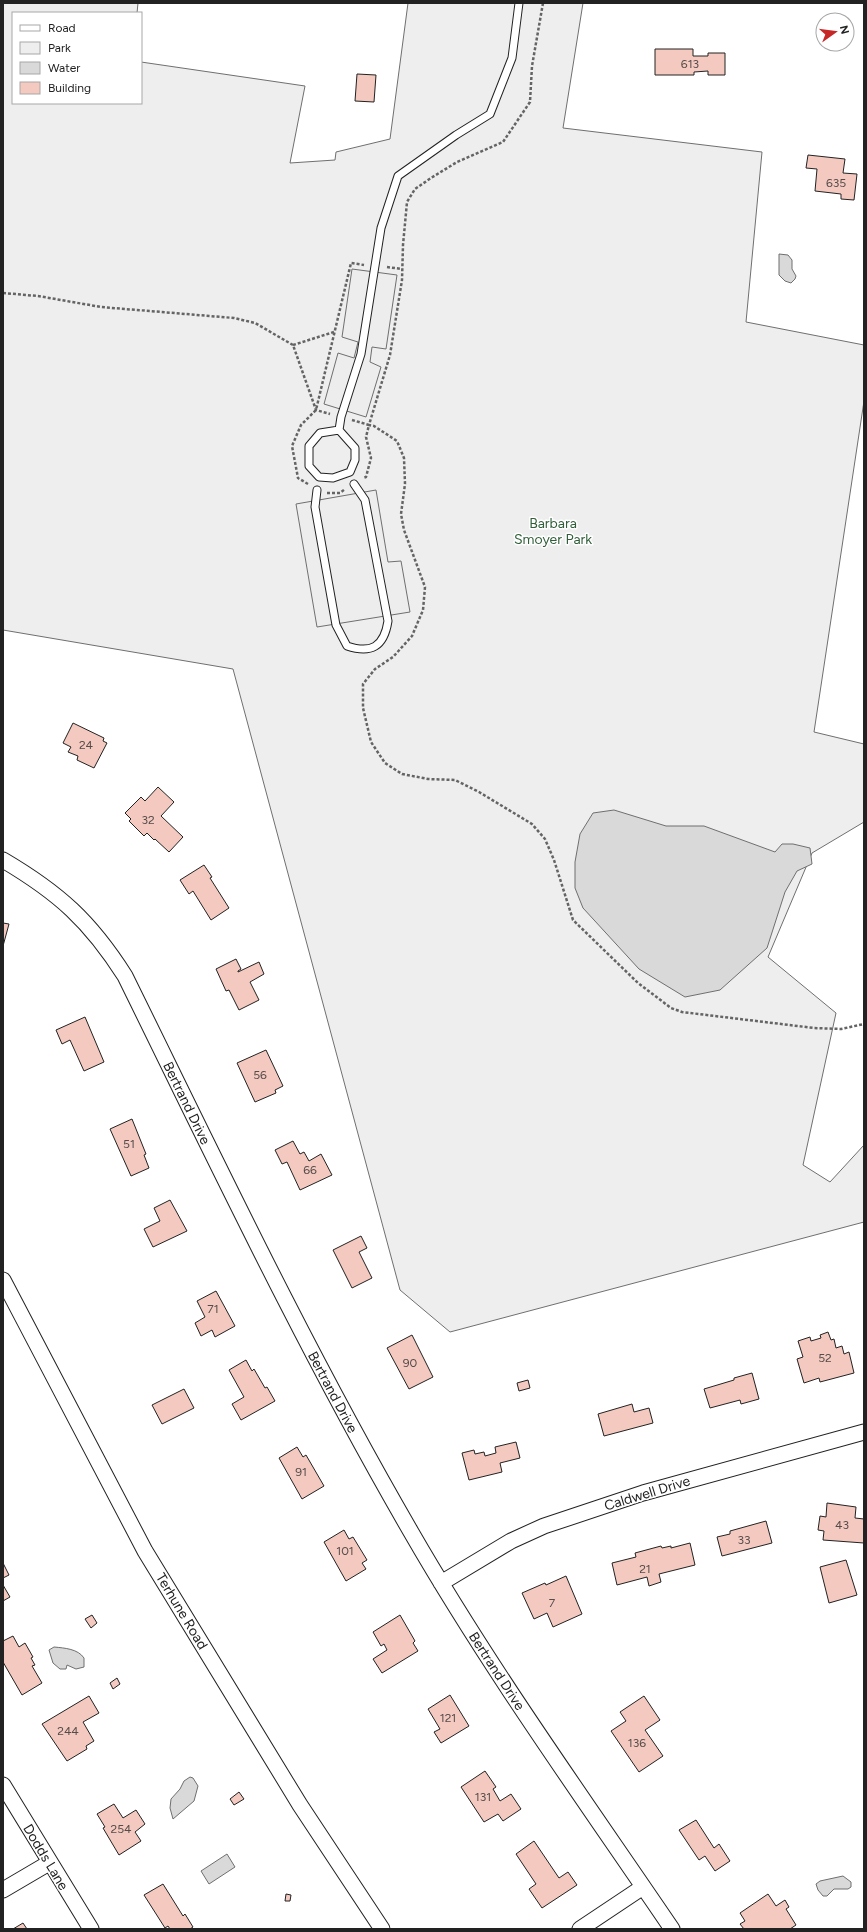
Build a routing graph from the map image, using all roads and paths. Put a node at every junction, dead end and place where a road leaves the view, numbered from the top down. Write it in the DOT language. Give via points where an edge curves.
graph roads {
  1 [pos="519,3"];
  2 [pos="543,3"];
  3 [pos="3,293"];
  4 [pos="335,332"];
  5 [pos="293,345"];
  6 [pos="341,417"];
  7 [pos="369,425"];
  8 [pos="339,430"];
  9 [pos="354,484"];
  10 [pos="317,490"];
  11 [pos="3,860"];
  12 [pos="864,1024"];
  13 [pos="3,1280"];
  14 [pos="864,1432"];
  15 [pos="441,1583"];
  16 [pos="3,1785"];
  17 [pos="49,1863"];
  18 [pos="643,1886"];
  19 [pos="3,1890"];
  20 [pos="91,1929"];
  21 [pos="382,1929"];
  22 [pos="580,1929"];
  23 [pos="672,1929"];
  1 -- 6 [label="lane" via="512,58 490,114 398,176 381,228 361,354"];
  2 -- 7 [label="path" via="532,66 530,102 503,142 458,162 431,178 415,189 407,202 402,280 390,355"];
  3 -- 5 [label="path" via="101,307 234,318 255,322"];
  4 -- 5 [label="path"];
  5 -- 6 [label="path" via="316,410"];
  6 -- 7 [label="path"];
  6 -- 8 [label="lane"];
  7 -- 12 [label="path" via="397,441 404,458 406,484 401,514 404,530 425,587 423,610 412,636 394,656 375,669 363,684 363,708 371,742 385,763 402,774 428,779 455,780 532,824 545,839 554,860 573,920 638,983 672,1008 682,1012 814,1028 841,1029"];
  8 -- 8 [label="lane" via="320,433 309,446 309,466 319,476 333,478 350,472 355,460 355,448"];
  9 -- 10 [label="lane" via="365,500 388,621 386,634 377,646 360,650 347,646 336,625 315,507"];
  11 -- 15 [label="street, Bertrand Drive" via="34,879 86,922 109,950 125,976 277,1286 342,1411"];
  13 -- 21 [label="street, Terhune Road" via="145,1551 300,1805"];
  14 -- 15 [label="street, Caldwell Drive" via="643,1493 544,1526 511,1541"];
  15 -- 18 [label="street, Bertrand Drive" via="524,1713"];
  16 -- 17 [label="street, Dodds Lane"];
  17 -- 19 [label="street"];
  17 -- 20 [label="street, Dodds Lane"];
  18 -- 22 [label="street"];
  18 -- 23 [label="street, Bertrand Drive"];
}
